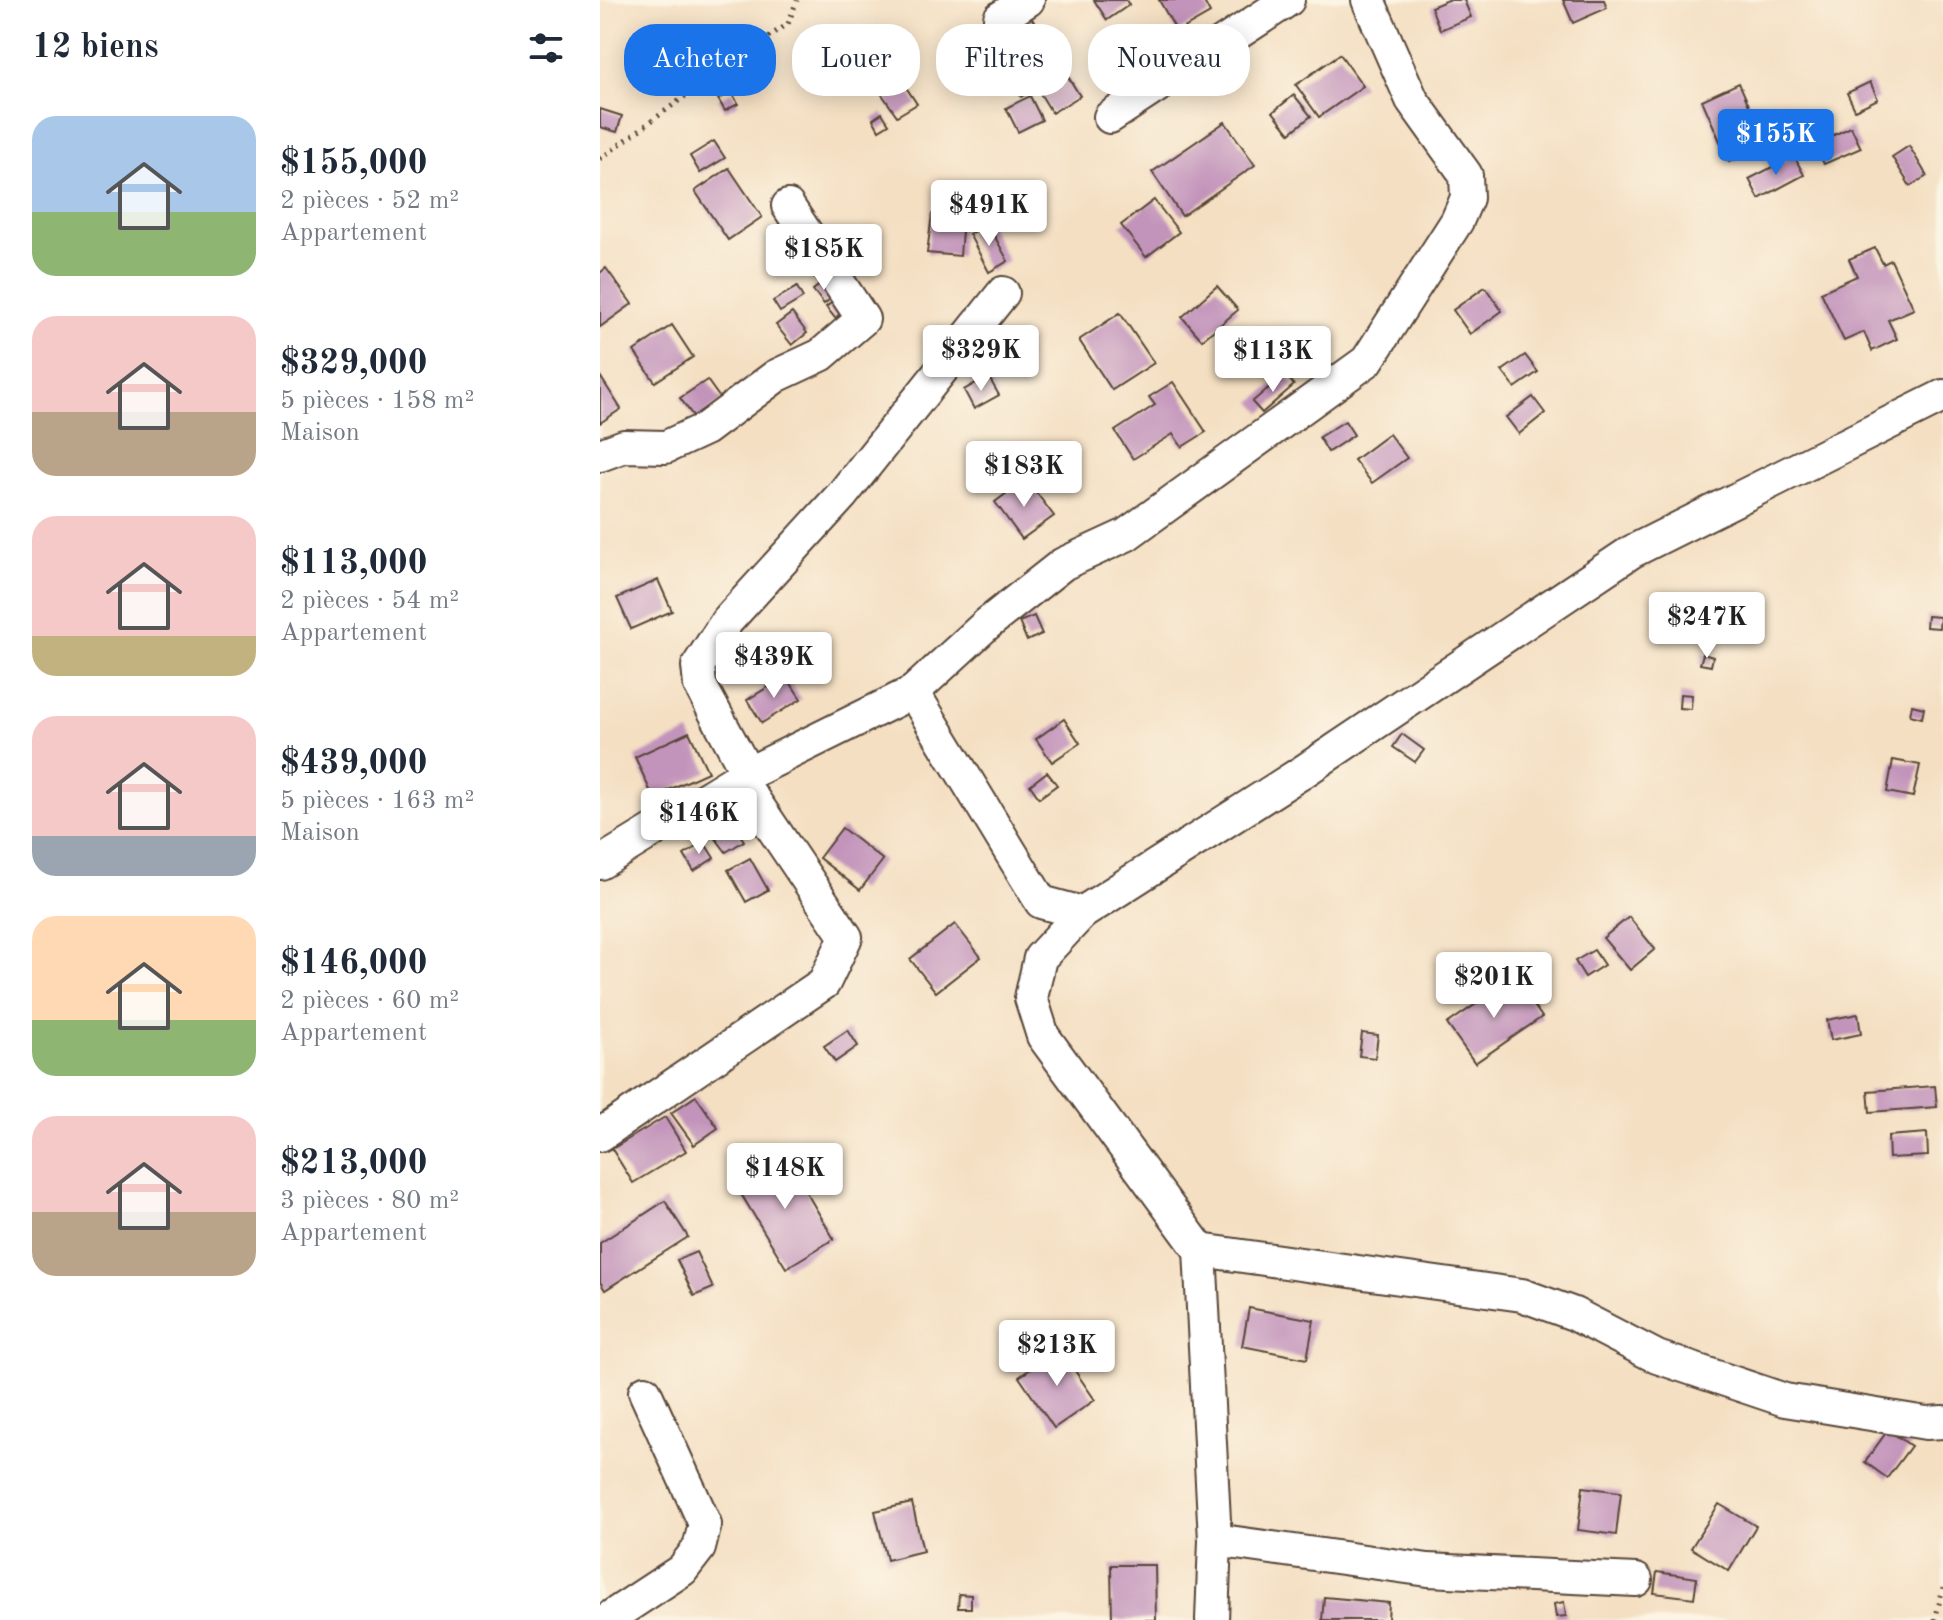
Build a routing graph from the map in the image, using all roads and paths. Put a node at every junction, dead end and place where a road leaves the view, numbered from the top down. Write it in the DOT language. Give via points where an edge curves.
graph roads {
  1 [pos="797,0"];
  2 [pos="1028,0"];
  3 [pos="1288,0"];
  4 [pos="1368,0"];
  5 [pos="1000,18"];
  6 [pos="1110,117"];
  7 [pos="600,159"];
  8 [pos="788,206"];
  9 [pos="1003,293"];
  10 [pos="1943,396"];
  11 [pos="600,455"];
  12 [pos="913,692"];
  13 [pos="743,776"];
  14 [pos="600,863"];
  15 [pos="1082,913"];
  16 [pos="600,1135"];
  17 [pos="1200,1250"];
  18 [pos="645,1392"];
  19 [pos="1943,1422"];
  20 [pos="1215,1540"];
  21 [pos="1636,1580"];
  22 [pos="1943,1588"];
  23 [pos="606,1620"];
  24 [pos="1212,1620"];
  25 [pos="1935,1620"];
  1 -- 7 [label="path" via="788,24"];
  2 -- 5 [label="street"];
  3 -- 6 [label="street"];
  4 -- 12 [label="street" via="1412,100 1466,175 1467,198 1367,361 1126,535 1063,564"];
  8 -- 11 [label="street" via="863,319 821,355 776,376 705,429 666,447 624,446"];
  9 -- 13 [label="street" via="842,495 727,621 698,666 700,685"];
  10 -- 15 [label="street" via="1631,552"];
  12 -- 13 [label="street"];
  12 -- 15 [label="street" via="1041,902"];
  13 -- 14 [label="street"];
  13 -- 16 [label="street" via="846,937 824,983"];
  15 -- 17 [label="street" via="1040,958 1031,998 1043,1036"];
  17 -- 19 [label="street" via="1522,1295 1574,1314 1657,1357 1785,1400"];
  17 -- 20 [label="street"];
  18 -- 23 [label="street" via="705,1524 699,1548 682,1570"];
  20 -- 21 [label="street" via="1428,1570"];
  20 -- 24 [label="street"];
  22 -- 25 [label="path"];
}
